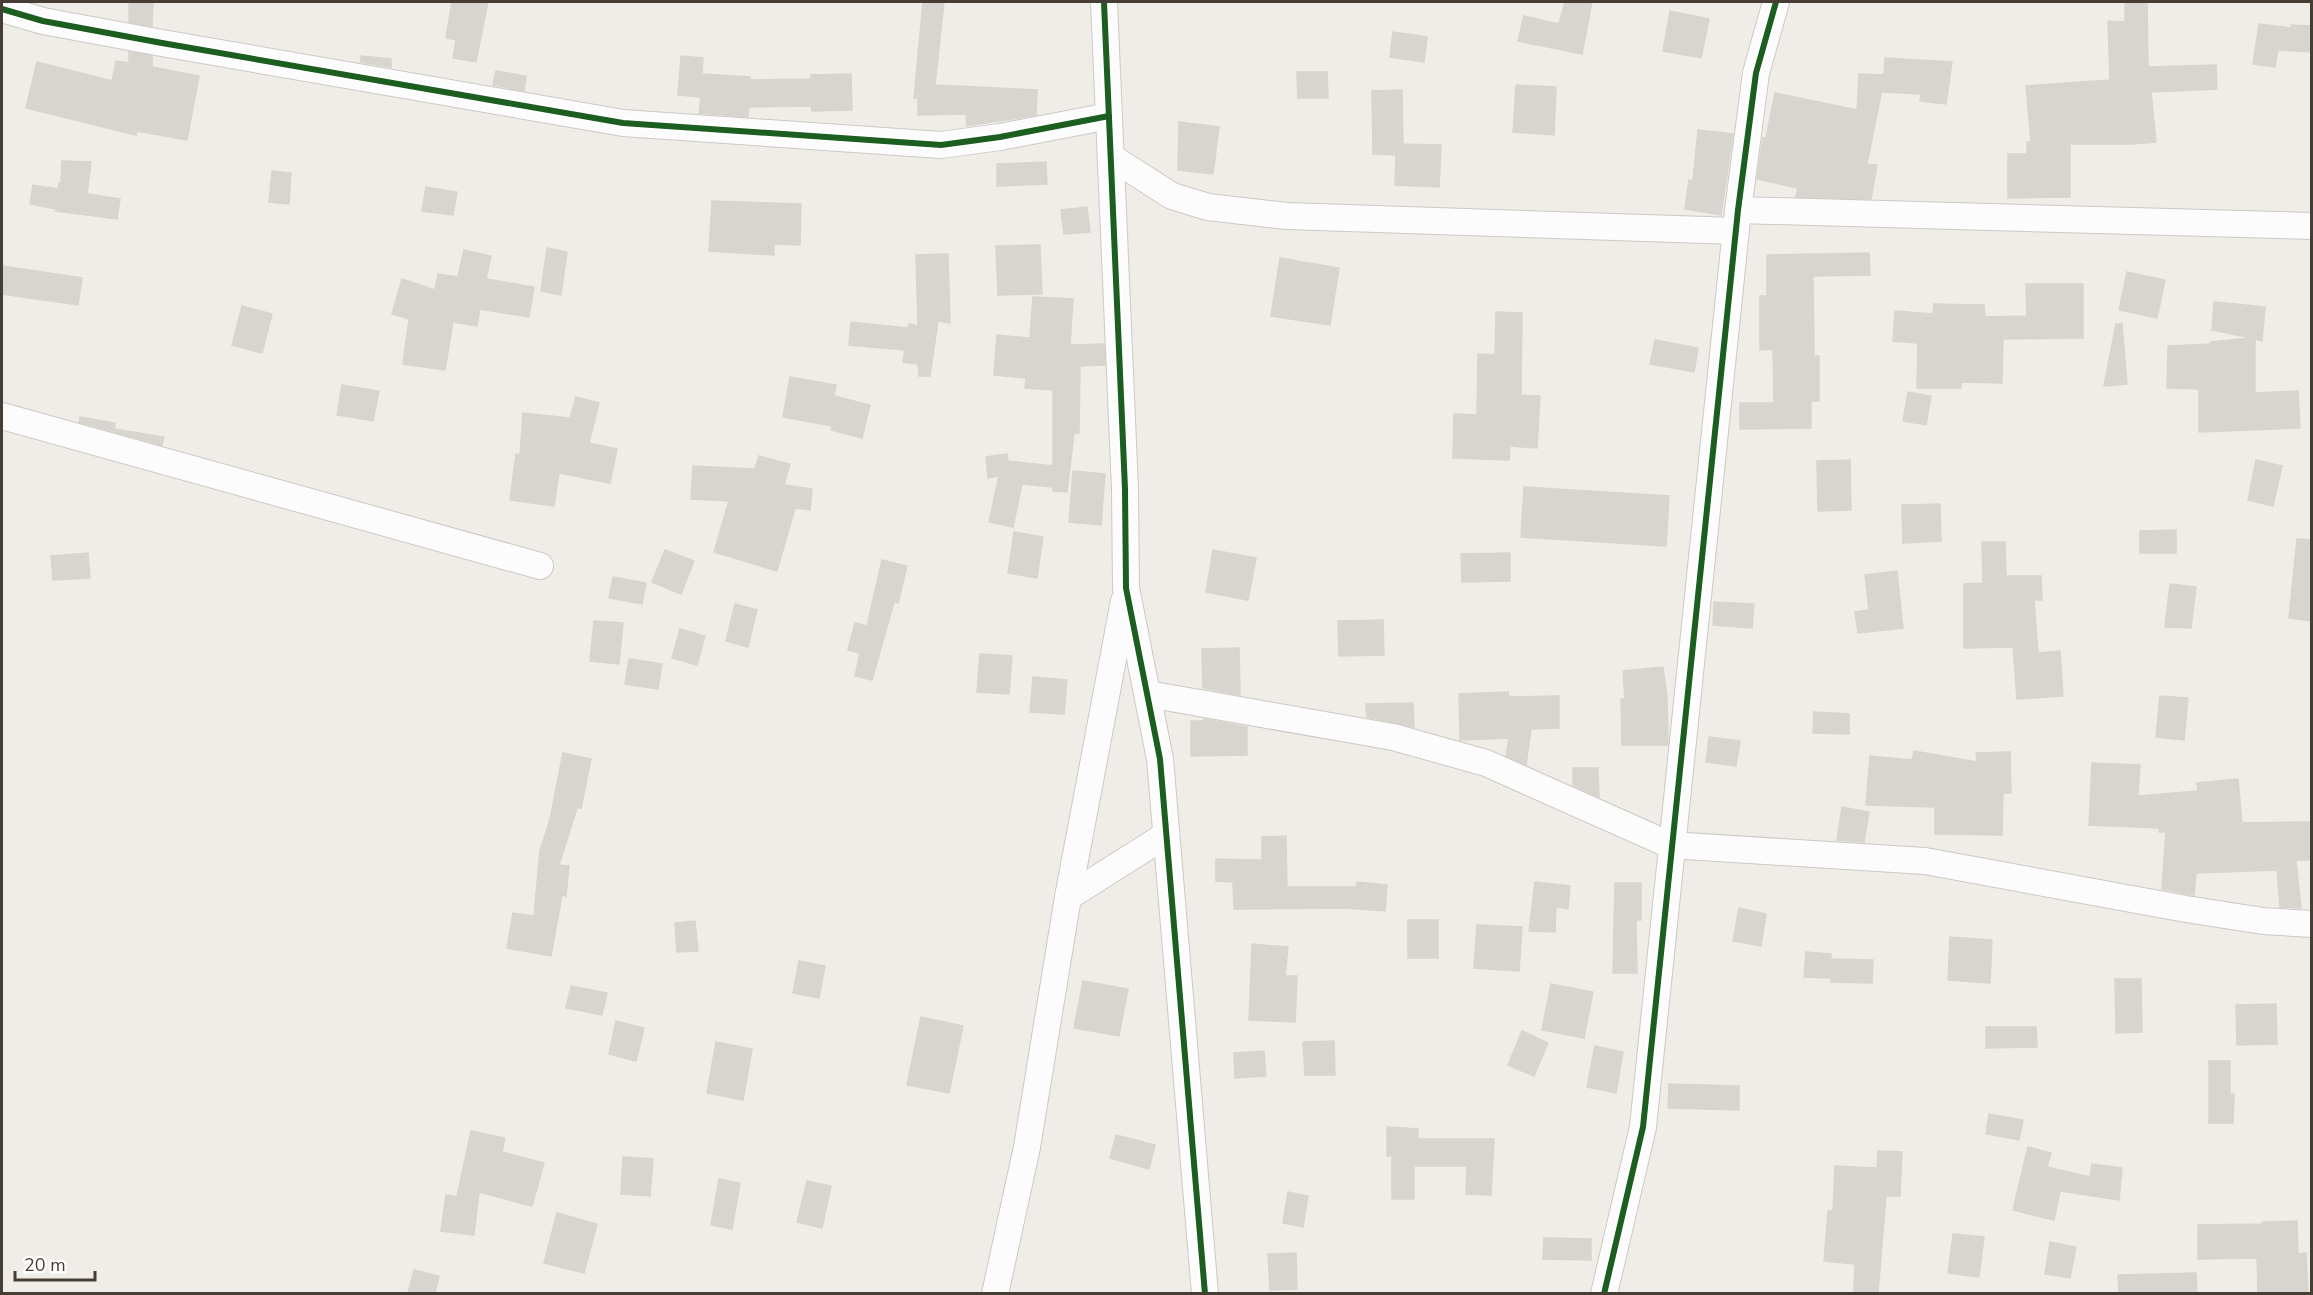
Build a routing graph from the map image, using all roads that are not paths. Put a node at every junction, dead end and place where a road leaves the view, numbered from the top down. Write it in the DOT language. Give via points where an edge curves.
graph roads {
  1 [pos="1104,2"];
  2 [pos="1776,2"];
  3 [pos="2,9"];
  4 [pos="1109,116"];
  5 [pos="1111,157"];
  6 [pos="1737,221"];
  7 [pos="2312,226"];
  8 [pos="2,416"];
  9 [pos="540,566"];
  10 [pos="1126,588"];
  11 [pos="1148,694"];
  12 [pos="1166,835"];
  13 [pos="1671,845"];
  14 [pos="1068,897"];
  15 [pos="2312,924"];
  16 [pos="994,1293"];
  17 [pos="1205,1293"];
  18 [pos="1604,1293"];
  1 -- 4 [label="street"];
  2 -- 6 [label="street" via="1756,73"];
  3 -- 4 [label="street" via="43,21 140,39 623,123 941,145"];
  4 -- 5 [label="street"];
  5 -- 6 [label="street" via="1172,196 1208,207 1287,216"];
  5 -- 10 [label="street"];
  6 -- 7 [label="street"];
  6 -- 13 [label="street"];
  8 -- 9 [label="street"];
  10 -- 11 [label="street"];
  10 -- 14 [label="street"];
  11 -- 12 [label="street" via="1160,759"];
  11 -- 13 [label="street" via="1393,737 1476,760"];
  12 -- 14 [label="street"];
  12 -- 17 [label="street"];
  13 -- 15 [label="street" via="1926,861 2186,909"];
  13 -- 18 [label="street" via="1643,1126"];
  14 -- 16 [label="street" via="1027,1148"];
}
